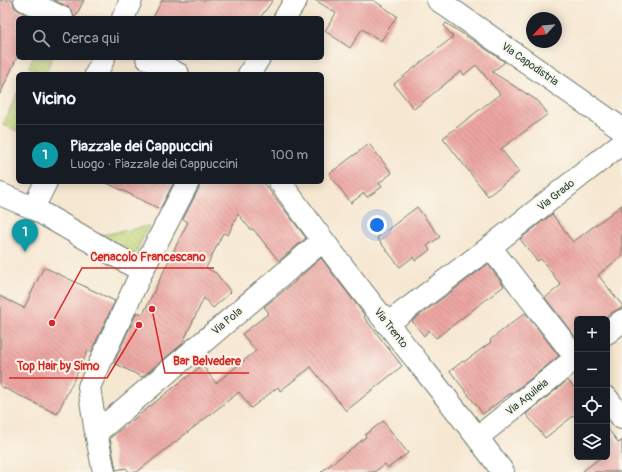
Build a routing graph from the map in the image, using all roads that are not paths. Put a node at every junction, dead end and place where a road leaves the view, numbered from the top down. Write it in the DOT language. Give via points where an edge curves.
graph roads {
  1 [pos="25,0"];
  2 [pos="131,0"];
  3 [pos="296,0"];
  4 [pos="438,0"];
  5 [pos="58,16"];
  6 [pos="124,16"];
  7 [pos="286,16"];
  8 [pos="103,60"];
  9 [pos="151,60"];
  10 [pos="258,60"];
  11 [pos="97,72"];
  12 [pos="174,72"];
  13 [pos="250,72"];
  14 [pos="622,129"];
  15 [pos="622,143"];
  16 [pos="45,184"];
  17 [pos="187,184"];
  18 [pos="281,184"];
  19 [pos="0,194"];
  20 [pos="33,208"];
  21 [pos="322,240"];
  22 [pos="490,247"];
  23 [pos="142,271"];
  24 [pos="622,321"];
  25 [pos="387,324"];
  26 [pos="610,331"];
  27 [pos="574,354"];
  28 [pos="574,360"];
  29 [pos="610,402"];
  30 [pos="622,418"];
  31 [pos="96,433"];
  32 [pos="478,437"];
  33 [pos="104,472"];
  34 [pos="503,472"];
  1 -- 5 [label="street"];
  2 -- 6 [label="street"];
  3 -- 7 [label="street"];
  4 -- 14 [label="street, Via Capodistria"];
  8 -- 11 [label="street"];
  9 -- 12 [label="street"];
  10 -- 13 [label="street"];
  15 -- 22 [label="street, Via Grado"];
  16 -- 20 [label="street"];
  17 -- 23 [label="street"];
  18 -- 21 [label="street, Via Trento"];
  19 -- 20 [label="street"];
  20 -- 23 [label="street"];
  21 -- 25 [label="street, Via Trento"];
  21 -- 31 [label="street, Via Pola"];
  22 -- 25 [label="street, Via Grado"];
  22 -- 27 [label="street"];
  23 -- 31 [label="street" via="89,387"];
  24 -- 26 [label="street"];
  25 -- 32 [label="street, Via Trento"];
  28 -- 32 [label="street, Via Aquileia"];
  29 -- 30 [label="street"];
  31 -- 33 [label="street"];
  32 -- 34 [label="street, Via Trento"];
}
